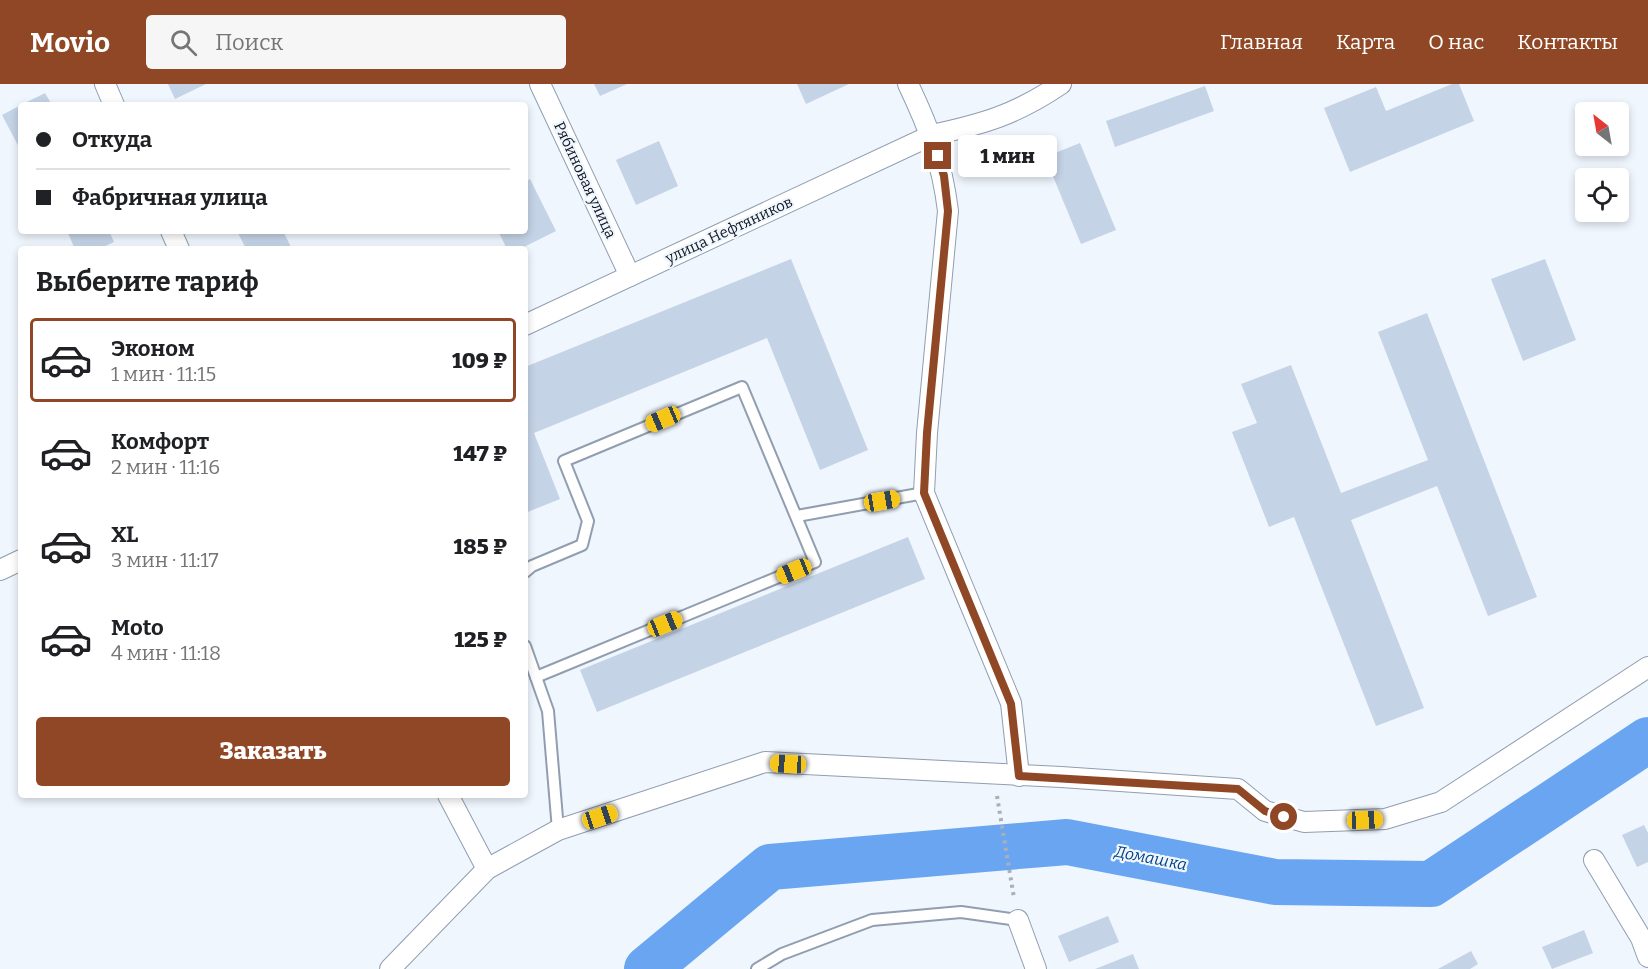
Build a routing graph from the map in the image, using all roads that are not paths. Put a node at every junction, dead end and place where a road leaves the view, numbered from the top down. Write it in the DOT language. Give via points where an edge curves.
graph roads {
  1 [pos="105,84"];
  2 [pos="540,84"];
  3 [pos="908,84"];
  4 [pos="1061,84"];
  5 [pos="113,102"];
  6 [pos="932,135"];
  7 [pos="630,276"];
  8 [pos="528,324"];
  9 [pos="924,493"];
  10 [pos="797,516"];
  11 [pos="18,561"];
  12 [pos="528,569"];
  13 [pos="0,570"];
  14 [pos="528,654"];
  15 [pos="1648,667"];
  16 [pos="536,677"];
  17 [pos="1019,776"];
  18 [pos="450,798"];
  19 [pos="558,830"];
  20 [pos="1594,860"];
  21 [pos="487,869"];
  22 [pos="1018,920"];
  23 [pos="1648,957"];
  24 [pos="390,969"];
  25 [pos="757,969"];
  26 [pos="1036,969"];
  1 -- 5 [label="street"];
  2 -- 7 [label="street, Рябиновая улица"];
  3 -- 6 [label="street"];
  4 -- 6 [label="street, улица Нефтяников" via="987,123"];
  6 -- 7 [label="street, улица Нефтяников"];
  6 -- 9 [label="street" via="944,176 948,211"];
  7 -- 8 [label="street, улица Нефтяников"];
  9 -- 10 [label="lane"];
  9 -- 17 [label="street" via="1011,704"];
  10 -- 12 [label="lane" via="742,387 564,461 588,521 582,545"];
  10 -- 16 [label="lane" via="815,562"];
  11 -- 13 [label="street"];
  14 -- 16 [label="lane"];
  15 -- 17 [label="street" via="1441,801 1385,819 1304,822 1265,811 1238,789"];
  16 -- 19 [label="lane" via="548,711"];
  17 -- 19 [label="street" via="765,762"];
  18 -- 21 [label="street"];
  19 -- 21 [label="street"];
  20 -- 23 [label="street" via="1641,938"];
  21 -- 24 [label="street"];
  22 -- 25 [label="lane" via="961,912 872,920 782,954"];
  22 -- 26 [label="street"];
}
